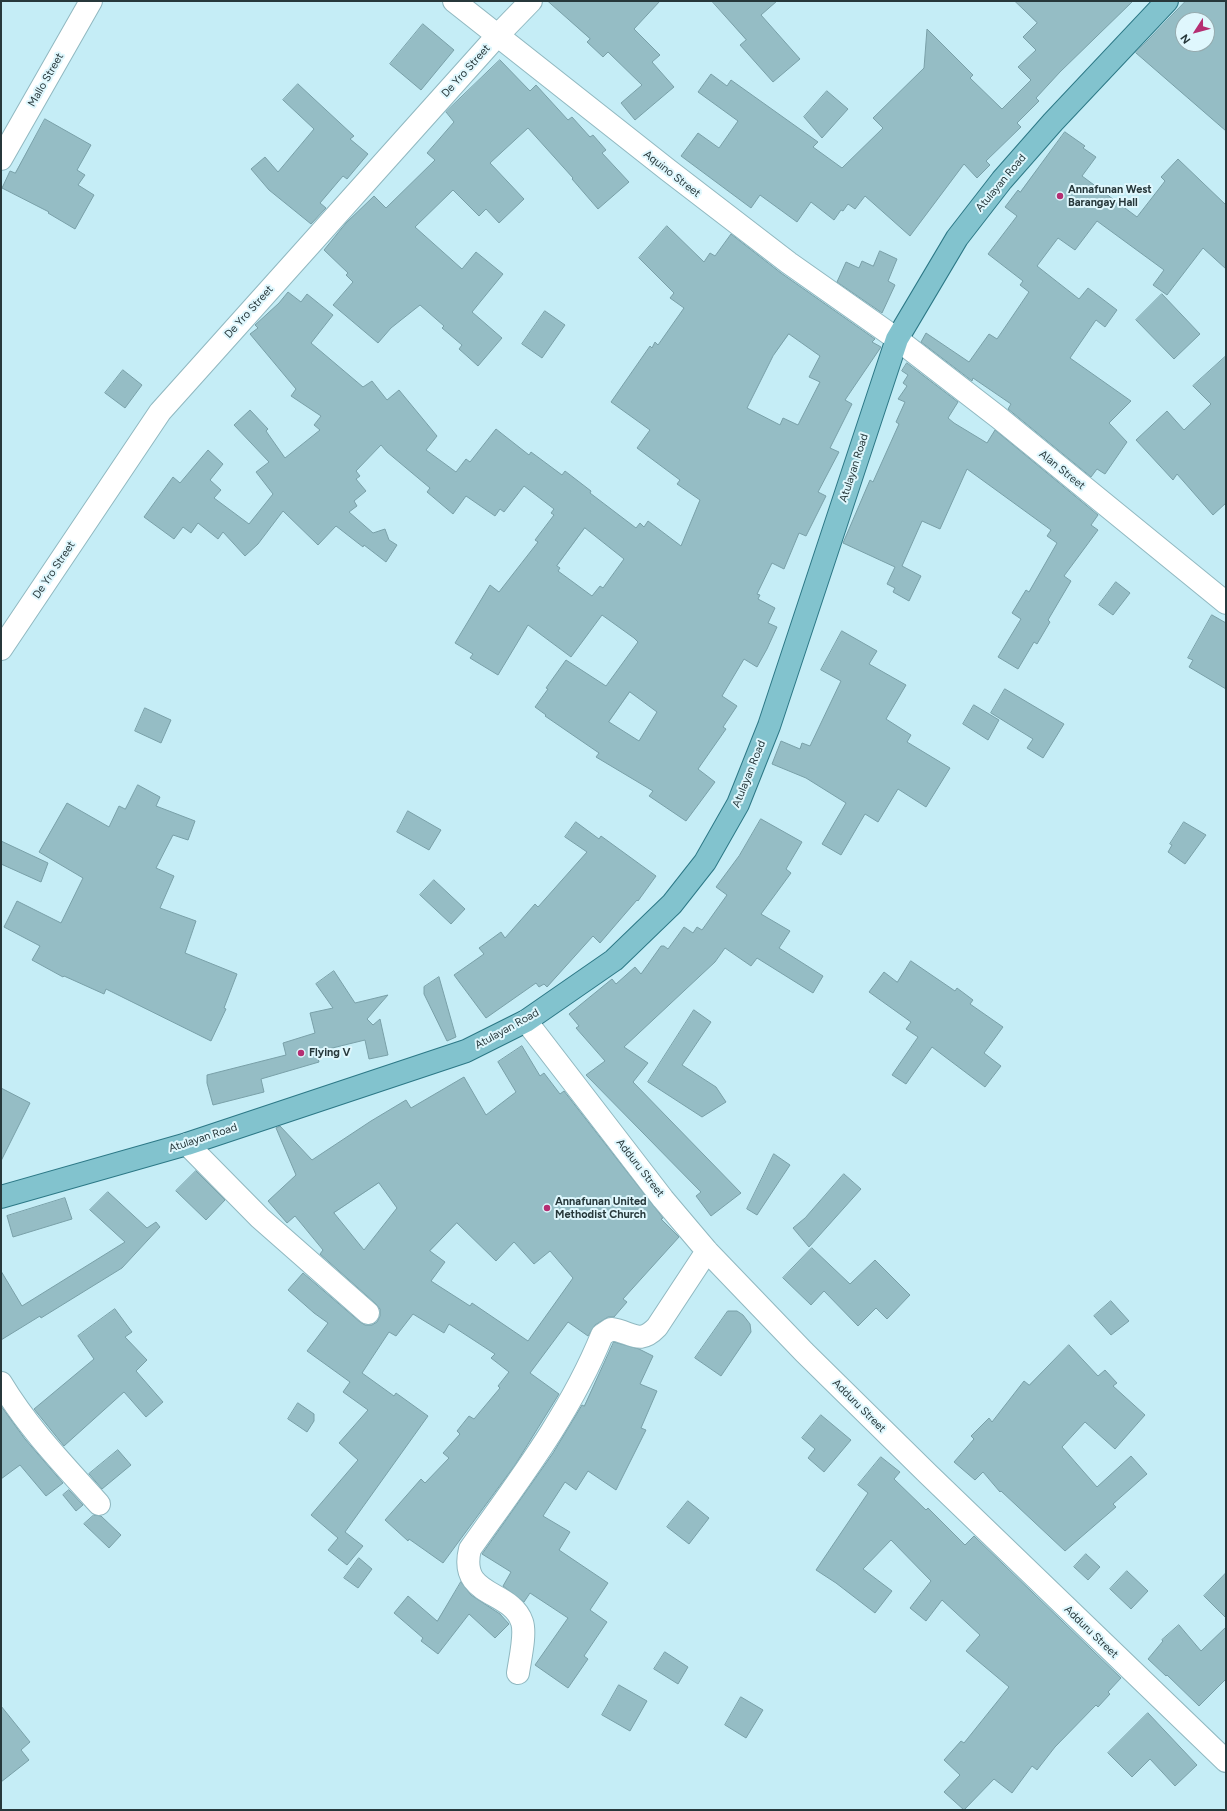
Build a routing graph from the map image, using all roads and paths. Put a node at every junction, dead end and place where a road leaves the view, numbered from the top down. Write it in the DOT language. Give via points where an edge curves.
graph roads {
  1 [pos="92,1"];
  2 [pos="454,1"];
  3 [pos="531,1"];
  4 [pos="1166,1"];
  5 [pos="497,36"];
  6 [pos="1,159"];
  7 [pos="897,339"];
  8 [pos="1226,603"];
  9 [pos="1,649"];
  10 [pos="526,1021"];
  11 [pos="187,1144"];
  12 [pos="1,1197"];
  13 [pos="707,1251"];
  14 [pos="368,1312"];
  15 [pos="1,1383"];
  16 [pos="99,1504"];
  17 [pos="518,1673"];
  18 [pos="1226,1761"];
  1 -- 6 [label="street, Mallo Street"];
  2 -- 5 [label="street, Aquino Street"];
  3 -- 5 [label="street, De Yro Street"];
  4 -- 7 [label="main road, Atulayan Road" via="1002,180 957,238"];
  5 -- 7 [label="street, Aquino Street" via="789,263"];
  5 -- 9 [label="street, De Yro Street" via="160,412"];
  7 -- 8 [label="street, Alan Street" via="998,417"];
  7 -- 10 [label="main road, Atulayan Road" via="769,726 738,804 705,862 672,904 614,960"];
  10 -- 11 [label="main road, Atulayan Road" via="466,1051"];
  10 -- 13 [label="street, Adduru Street" via="663,1199"];
  11 -- 12 [label="main road, Atulayan Road"];
  11 -- 14 [label="street" via="260,1218"];
  13 -- 17 [label="street" via="649,1336 632,1336 611,1329 602,1335 556,1426 470,1549 466,1561 471,1578 510,1606 522,1622"];
  13 -- 18 [label="street, Adduru Street" via="804,1352 928,1474"];
  15 -- 16 [label="street" via="18,1410 50,1450"];
}
